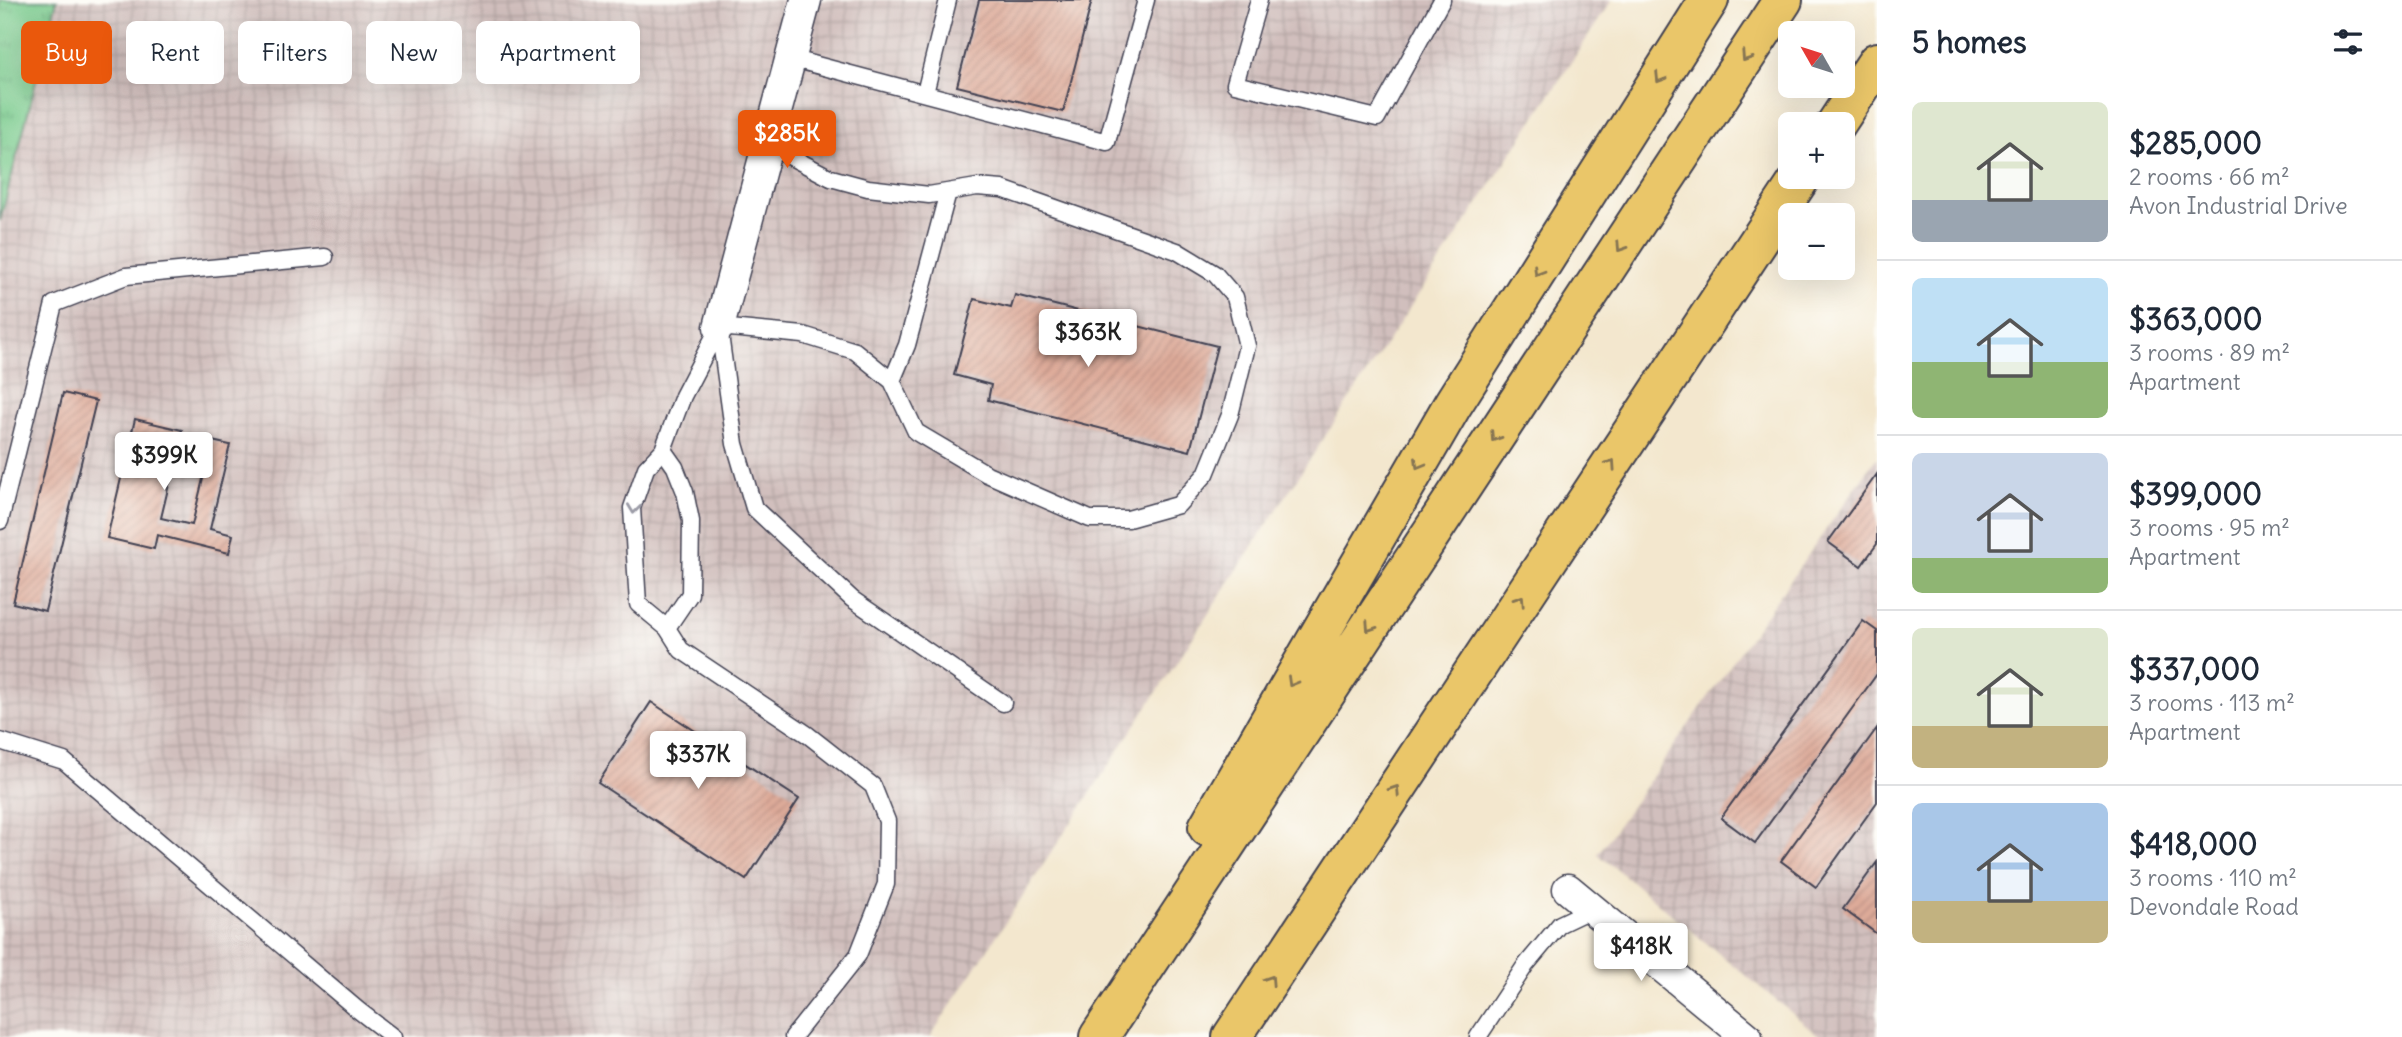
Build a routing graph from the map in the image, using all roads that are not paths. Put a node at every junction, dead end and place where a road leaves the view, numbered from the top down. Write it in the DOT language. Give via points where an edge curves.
graph roads {
  1 [pos="806,0"];
  2 [pos="948,0"];
  3 [pos="1146,0"];
  4 [pos="1259,0"];
  5 [pos="1442,0"];
  6 [pos="1709,0"];
  7 [pos="1783,0"];
  8 [pos="790,58"];
  9 [pos="1877,62"];
  10 [pos="925,93"];
  11 [pos="1877,105"];
  12 [pos="1844,112"];
  13 [pos="1855,132"];
  14 [pos="768,145"];
  15 [pos="1793,189"];
  16 [pos="1808,189"];
  17 [pos="948,192"];
  18 [pos="325,257"];
  19 [pos="1737,274"];
  20 [pos="719,327"];
  21 [pos="892,381"];
  22 [pos="663,450"];
  23 [pos="0,521"];
  24 [pos="667,628"];
  25 [pos="1003,703"];
  26 [pos="0,741"];
  27 [pos="1568,890"];
  28 [pos="393,1037"];
  29 [pos="793,1037"];
  30 [pos="1087,1037"];
  31 [pos="1099,1037"];
  32 [pos="1232,1037"];
  33 [pos="1478,1037"];
  34 [pos="1747,1037"];
  1 -- 8 [label="street"];
  2 -- 10 [label="lane"];
  3 -- 10 [label="lane" via="1107,142"];
  4 -- 5 [label="lane" via="1235,84 1377,117"];
  6 -- 30 [label="highway, one-way" via="1453,404"];
  7 -- 31 [label="highway, one-way"];
  8 -- 10 [label="lane"];
  8 -- 14 [label="street"];
  9 -- 12 [label="highway"];
  11 -- 13 [label="highway"];
  14 -- 17 [label="lane" via="831,178 868,188 929,195"];
  14 -- 20 [label="street"];
  15 -- 19 [label="highway"];
  16 -- 19 [label="highway"];
  17 -- 21 [label="lane" via="907,345"];
  17 -- 21 [label="lane" via="1002,189 1177,251 1215,274 1235,297 1247,346 1230,415 1206,474 1178,505 1128,519 1090,519 987,474 916,432"];
  18 -- 23 [label="lane" via="126,276 54,304"];
  32 -- 19 [label="highway, one-way"];
  20 -- 21 [label="lane" via="803,335 855,351"];
  20 -- 22 [label="lane" via="683,396"];
  20 -- 25 [label="lane" via="735,444 754,508 852,599"];
  22 -- 24 [label="lane" via="676,467 691,521 690,594"];
  22 -- 24 [label="lane, one-way" via="646,468 632,508 638,604"];
  24 -- 29 [label="lane" via="681,650 808,735 873,786 887,821 886,884 858,956"];
  26 -- 28 [label="lane" via="64,761"];
  27 -- 33 [label="lane" via="1581,914 1560,924 1525,966"];
  27 -- 34 [label="street"];
}
